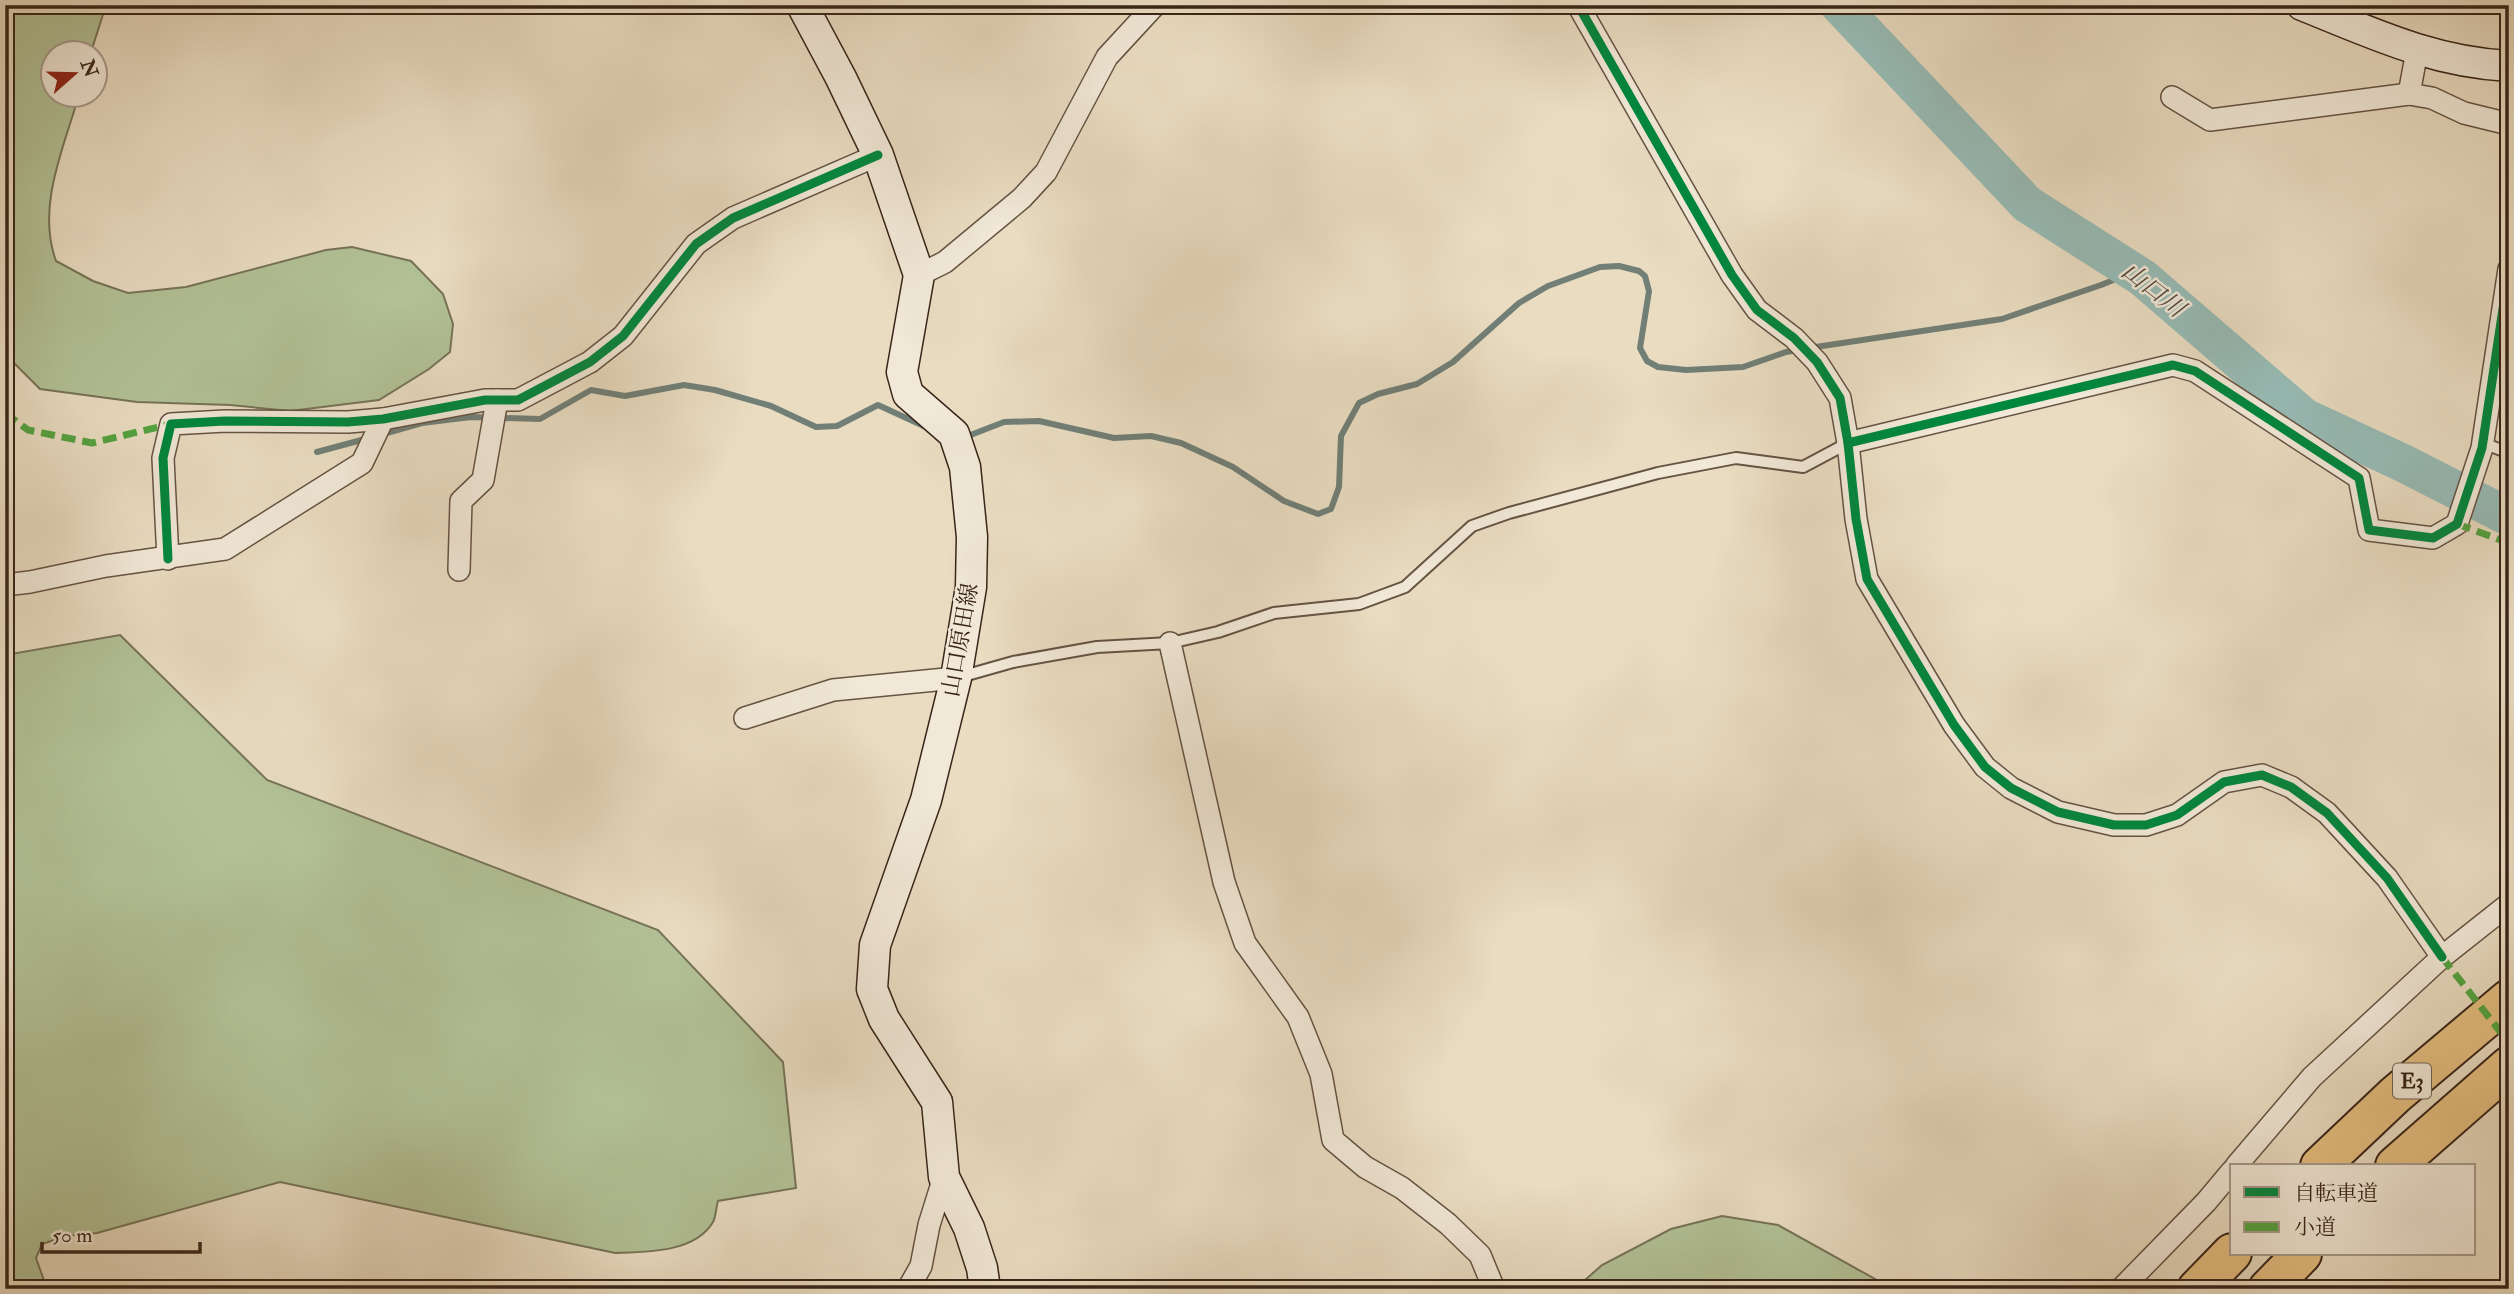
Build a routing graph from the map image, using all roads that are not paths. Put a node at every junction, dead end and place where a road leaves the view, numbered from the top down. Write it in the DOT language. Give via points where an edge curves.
graph roads {
  1 [pos="802,5"];
  2 [pos="1156,5"];
  3 [pos="1578,5"];
  4 [pos="2302,5"];
  5 [pos="2417,51"];
  6 [pos="2509,66"];
  7 [pos="2409,94"];
  8 [pos="2172,97"];
  9 [pos="2509,124"];
  10 [pos="878,155"];
  11 [pos="2509,269"];
  12 [pos="919,275"];
  13 [pos="497,400"];
  14 [pos="383,419"];
  15 [pos="1849,443"];
  16 [pos="2482,446"];
  17 [pos="2509,453"];
  18 [pos="168,559"];
  19 [pos="459,570"];
  20 [pos="5,585"];
  21 [pos="1170,643"];
  22 [pos="956,678"];
  23 [pos="745,718"];
  24 [pos="2509,904"];
  25 [pos="2442,957"];
  26 [pos="2509,999"];
  27 [pos="2509,1066"];
  28 [pos="2238,1164"];
  29 [pos="2322,1164"];
  30 [pos="2397,1164"];
  31 [pos="2230,1173"];
  32 [pos="944,1177"];
  33 [pos="2230,1255"];
  34 [pos="2300,1256"];
  35 [pos="908,1289"];
  36 [pos="985,1289"];
  37 [pos="1494,1289"];
  38 [pos="2121,1289"];
  39 [pos="2197,1289"];
  40 [pos="2268,1289"];
  1 -- 10 [label="main road, 山口原田線"];
  2 -- 12 [label="street" via="1107,57 1046,172 945,262"];
  3 -- 15 [label="street" via="1732,275 1757,310 1817,362 1840,398"];
  4 -- 5 [label="main road"];
  5 -- 6 [label="main road" via="2473,64"];
  5 -- 7 [label="street"];
  7 -- 8 [label="street" via="2210,120"];
  7 -- 9 [label="street"];
  10 -- 12 [label="main road, 山口原田線"];
  10 -- 13 [label="street" via="733,218 696,244 623,336 590,362 518,400"];
  11 -- 16 [label="street"];
  12 -- 22 [label="main road, 山口原田線" via="902,372 908,394 954,434 965,467 972,537 971,587"];
  13 -- 14 [label="street"];
  13 -- 19 [label="street" via="483,480 461,501"];
  14 -- 18 [label="street" via="362,463 225,549"];
  14 -- 18 [label="street" via="171,424 163,458"];
  15 -- 16 [label="street" via="2173,365 2195,371 2359,478 2369,530 2433,538 2457,524"];
  15 -- 21 [label="lane" via="1803,467 1736,458 1658,473 1509,513 1472,526 1405,587 1359,604 1274,613"];
  15 -- 25 [label="street" via="1867,579 1954,725 1985,768 2011,788 2058,812 2114,825 2146,825 2177,815 2224,782 2262,775 2327,813 2386,878"];
  16 -- 17 [label="lane"];
  18 -- 20 [label="street"];
  21 -- 22 [label="lane" via="1097,647"];
  21 -- 37 [label="street" via="1224,882 1245,943 1297,1017 1321,1074 1333,1140 1448,1224 1480,1255"];
  22 -- 23 [label="street" via="833,690"];
  22 -- 32 [label="main road, 山口原田線" via="926,800 876,944 872,989 884,1019 937,1102"];
  24 -- 25 [label="street"];
  25 -- 28 [label="street" via="2312,1077"];
  26 -- 29 [label="highway, E3"];
  27 -- 30 [label="highway, E3"];
  31 -- 38 [label="street"];
  32 -- 35 [label="street" via="921,1266"];
  32 -- 36 [label="main road, 山口原田線" via="969,1228"];
  33 -- 39 [label="highway"];
  34 -- 40 [label="highway"];
}
